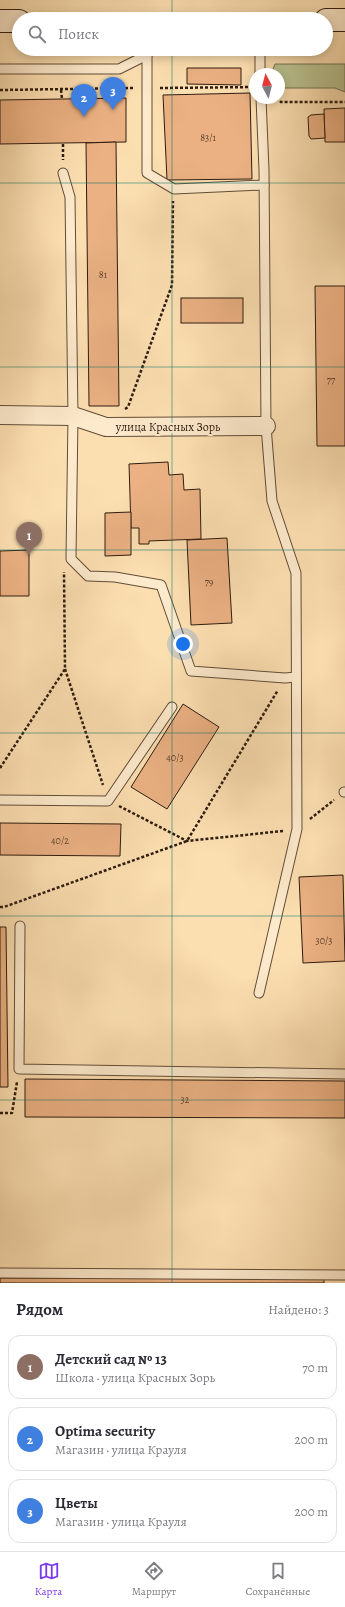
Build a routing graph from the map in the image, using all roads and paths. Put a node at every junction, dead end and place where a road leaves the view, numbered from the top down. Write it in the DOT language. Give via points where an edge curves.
graph roads {
  1 [pos="333,20"];
  2 [pos="345,20"];
  3 [pos="0,21"];
  4 [pos="12,21"];
  5 [pos="140,56"];
  6 [pos="147,56"];
  7 [pos="260,56"];
  8 [pos="260,68"];
  9 [pos="0,69"];
  10 [pos="249,86"];
  11 [pos="147,88"];
  12 [pos="0,90"];
  13 [pos="61,90"];
  14 [pos="62,99"];
  15 [pos="285,102"];
  16 [pos="345,102"];
  17 [pos="261,104"];
  18 [pos="63,173"];
  19 [pos="264,185"];
  20 [pos="174,189"];
  21 [pos="0,415"];
  22 [pos="73,416"];
  23 [pos="266,426"];
  24 [pos="106,428"];
  25 [pos="64,566"];
  26 [pos="65,669"];
  27 [pos="296,677"];
  28 [pos="285,678"];
  29 [pos="172,707"];
  30 [pos="0,768"];
  31 [pos="345,792"];
  32 [pos="0,800"];
  33 [pos="108,801"];
  34 [pos="297,829"];
  35 [pos="186,841"];
  36 [pos="0,907"];
  37 [pos="20,926"];
  38 [pos="259,992"];
  39 [pos="19,1069"];
  40 [pos="345,1074"];
  41 [pos="0,1113"];
  42 [pos="0,1273"];
  43 [pos="345,1275"];
  44 [pos="331,1279"];
  1 -- 2 [label="street"];
  3 -- 4 [label="street"];
  5 -- 9 [label="lane" via="119,68"];
  6 -- 11 [label="lane"];
  7 -- 8 [label="lane"];
  10 -- 11 [label="path"];
  11 -- 13 [label="path"];
  11 -- 20 [label="lane" via="146,173"];
  12 -- 13 [label="path"];
  13 -- 14 [label="path"];
  15 -- 16 [label="path"];
  17 -- 19 [label="lane"];
  18 -- 22 [label="lane" via="70,197"];
  19 -- 20 [label="lane"];
  19 -- 23 [label="lane"];
  20 -- 24 [label="path" via="172,285 128,407"];
  21 -- 22 [label="street, улица Красных Зорь"];
  22 -- 24 [label="street, улица Красных Зорь"];
  22 -- 28 [label="lane" via="71,559 88,576 115,577 161,585 191,671"];
  23 -- 24 [label="street, улица Красных Зорь"];
  23 -- 27 [label="lane" via="272,501 296,573"];
  25 -- 26 [label="path"];
  26 -- 30 [label="path"];
  26 -- 33 [label="path"];
  27 -- 28 [label="lane"];
  27 -- 34 [label="lane"];
  28 -- 35 [label="path"];
  29 -- 33 [label="lane"];
  31 -- 34 [label="path"];
  32 -- 33 [label="lane"];
  33 -- 35 [label="path"];
  34 -- 35 [label="path"];
  34 -- 38 [label="lane"];
  35 -- 36 [label="path"];
  37 -- 39 [label="lane"];
  39 -- 40 [label="lane"];
  39 -- 41 [label="path" via="12,1113"];
  42 -- 44 [label="lane"];
  43 -- 44 [label="lane"];
}
